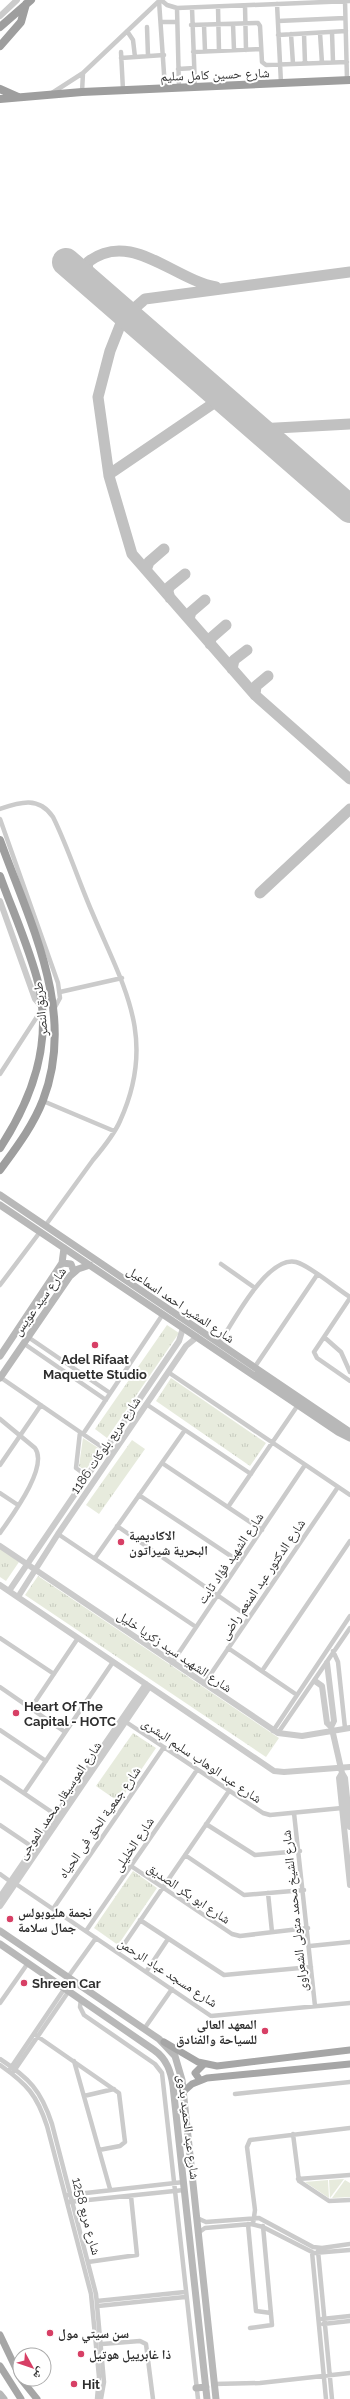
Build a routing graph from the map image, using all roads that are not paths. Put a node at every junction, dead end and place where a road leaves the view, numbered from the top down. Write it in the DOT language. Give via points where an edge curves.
graph roads {
  1 [pos="17,0"];
  2 [pos="160,0"];
  3 [pos="330,1"];
  4 [pos="347,1"];
  5 [pos="29,2"];
  6 [pos="301,2"];
  7 [pos="253,3"];
  8 [pos="277,4"];
  9 [pos="245,6"];
  10 [pos="218,7"];
  11 [pos="177,8"];
  12 [pos="192,8"];
  13 [pos="0,16"];
  14 [pos="345,18"];
  15 [pos="278,21"];
  16 [pos="161,22"];
  17 [pos="177,22"];
  18 [pos="245,23"];
  19 [pos="218,24"];
  20 [pos="233,24"];
  21 [pos="348,24"];
  22 [pos="191,25"];
  23 [pos="204,25"];
  24 [pos="147,27"];
  25 [pos="0,28"];
  26 [pos="127,31"];
  27 [pos="346,31"];
  28 [pos="332,32"];
  29 [pos="320,33"];
  30 [pos="291,34"];
  31 [pos="304,34"];
  32 [pos="278,35"];
  33 [pos="0,46"];
  34 [pos="261,49"];
  35 [pos="234,50"];
  36 [pos="246,50"];
  37 [pos="205,51"];
  38 [pos="219,51"];
  39 [pos="121,52"];
  40 [pos="193,52"];
  41 [pos="164,55"];
  42 [pos="148,56"];
  43 [pos="348,56"];
  44 [pos="135,57"];
  45 [pos="121,58"];
  46 [pos="322,62"];
  47 [pos="333,62"];
  48 [pos="347,62"];
  49 [pos="305,63"];
  50 [pos="280,64"];
  51 [pos="293,64"];
  52 [pos="194,65"];
  53 [pos="178,69"];
  54 [pos="83,72"];
  55 [pos="349,80"];
  56 [pos="281,83"];
  57 [pos="196,87"];
  58 [pos="165,88"];
  59 [pos="178,88"];
  60 [pos="0,89"];
  61 [pos="123,90"];
  62 [pos="82,92"];
  63 [pos="47,95"];
  64 [pos="18,97"];
  65 [pos="0,99"];
  66 [pos="0,809"];
  67 [pos="0,819"];
  68 [pos="0,840"];
  69 [pos="6,848"];
  70 [pos="0,876"];
  71 [pos="0,904"];
  72 [pos="122,978"];
  73 [pos="60,992"];
  74 [pos="42,1008"];
  75 [pos="54,1008"];
  76 [pos="0,1074"];
  77 [pos="43,1101"];
  78 [pos="114,1131"];
  79 [pos="0,1148"];
  80 [pos="0,1170"];
  81 [pos="0,1195"];
  82 [pos="0,1205"];
  83 [pos="43,1229"];
  84 [pos="64,1248"];
  85 [pos="62,1263"];
  86 [pos="222,1264"];
  87 [pos="90,1265"];
  88 [pos="74,1272"];
  89 [pos="317,1275"];
  90 [pos="0,1285"];
  91 [pos="255,1288"];
  92 [pos="131,1289"];
  93 [pos="350,1298"];
  94 [pos="163,1314"];
  95 [pos="183,1328"];
  96 [pos="197,1337"];
  97 [pos="324,1337"];
  98 [pos="25,1340"];
  99 [pos="219,1344"];
  100 [pos="0,1356"];
  101 [pos="254,1368"];
  102 [pos="168,1372"];
  103 [pos="350,1372"];
  104 [pos="0,1377"];
  105 [pos="350,1381"];
  106 [pos="110,1393"];
  107 [pos="142,1395"];
  108 [pos="106,1400"];
  109 [pos="136,1404"];
  110 [pos="146,1404"];
  111 [pos="41,1405"];
  112 [pos="298,1405"];
  113 [pos="0,1420"];
  114 [pos="185,1430"];
  115 [pos="82,1433"];
  116 [pos="20,1436"];
  117 [pos="349,1436"];
  118 [pos="272,1443"];
  119 [pos="106,1449"];
  120 [pos="112,1454"];
  121 [pos="162,1463"];
  122 [pos="0,1465"];
  123 [pos="305,1465"];
  124 [pos="251,1474"];
  125 [pos="88,1476"];
  126 [pos="338,1487"];
  127 [pos="0,1493"];
  128 [pos="139,1495"];
  129 [pos="350,1495"];
  130 [pos="18,1506"];
  131 [pos="228,1507"];
  132 [pos="117,1526"];
  133 [pos="262,1530"];
  134 [pos="0,1533"];
  135 [pos="58,1534"];
  136 [pos="350,1541"];
  137 [pos="0,1546"];
  138 [pos="95,1558"];
  139 [pos="240,1562"];
  140 [pos="28,1565"];
  141 [pos="36,1570"];
  142 [pos="0,1586"];
  143 [pos="9,1591"];
  144 [pos="218,1596"];
  145 [pos="18,1597"];
  146 [pos="350,1616"];
  147 [pos="249,1617"];
  148 [pos="196,1627"];
  149 [pos="350,1628"];
  150 [pos="0,1638"];
  151 [pos="78,1638"];
  152 [pos="228,1648"];
  153 [pos="329,1648"];
  154 [pos="334,1652"];
  155 [pos="324,1661"];
  156 [pos="113,1662"];
  157 [pos="172,1663"];
  158 [pos="262,1671"];
  159 [pos="54,1674"];
  160 [pos="315,1681"];
  161 [pos="204,1684"];
  162 [pos="331,1684"];
  163 [pos="321,1685"];
  164 [pos="148,1686"];
  165 [pos="0,1687"];
  166 [pos="298,1695"];
  167 [pos="31,1708"];
  168 [pos="124,1721"];
  169 [pos="348,1728"];
  170 [pos="332,1729"];
  171 [pos="0,1730"];
  172 [pos="65,1732"];
  173 [pos="276,1732"];
  174 [pos="164,1747"];
  175 [pos="46,1761"];
  176 [pos="350,1767"];
  177 [pos="197,1770"];
  178 [pos="341,1770"];
  179 [pos="0,1777"];
  180 [pos="229,1791"];
  181 [pos="24,1793"];
  182 [pos="342,1808"];
  183 [pos="294,1813"];
  184 [pos="58,1816"];
  185 [pos="206,1824"];
  186 [pos="0,1825"];
  187 [pos="350,1826"];
  188 [pos="36,1849"];
  189 [pos="300,1851"];
  190 [pos="184,1855"];
  191 [pos="131,1866"];
  192 [pos="0,1874"];
  193 [pos="13,1882"];
  194 [pos="350,1885"];
  195 [pos="162,1888"];
  196 [pos="304,1890"];
  197 [pos="268,1894"];
  198 [pos="0,1897"];
  199 [pos="0,1906"];
  200 [pos="53,1909"];
  201 [pos="140,1920"];
  202 [pos="308,1928"];
  203 [pos="0,1931"];
  204 [pos="86,1932"];
  205 [pos="272,1932"];
  206 [pos="96,1938"];
  207 [pos="168,1939"];
  208 [pos="350,1942"];
  209 [pos="0,1944"];
  210 [pos="310,1946"];
  211 [pos="118,1953"];
  212 [pos="28,1963"];
  213 [pos="312,1967"];
  214 [pos="146,1972"];
  215 [pos="72,1980"];
  216 [pos="172,1989"];
  217 [pos="67,1990"];
  218 [pos="81,1999"];
  219 [pos="0,2003"];
  220 [pos="350,2003"];
  221 [pos="315,2006"];
  222 [pos="144,2029"];
  223 [pos="36,2035"];
  224 [pos="164,2042"];
  225 [pos="350,2050"];
  226 [pos="0,2059"];
  227 [pos="74,2061"];
  228 [pos="204,2064"];
  229 [pos="350,2064"];
  230 [pos="0,2065"];
  231 [pos="12,2070"];
  232 [pos="200,2080"];
  233 [pos="350,2082"];
  234 [pos="114,2089"];
  235 [pos="183,2092"];
  236 [pos="235,2094"];
  237 [pos="84,2096"];
  238 [pos="52,2124"];
  239 [pos="47,2126"];
  240 [pos="350,2128"];
  241 [pos="294,2134"];
  242 [pos="99,2150"];
  243 [pos="350,2175"];
  244 [pos="298,2179"];
  245 [pos="184,2182"];
  246 [pos="174,2183"];
  247 [pos="110,2189"];
  248 [pos="184,2190"];
  249 [pos="174,2191"];
  250 [pos="68,2195"];
  251 [pos="131,2196"];
  252 [pos="350,2200"];
  253 [pos="70,2202"];
  254 [pos="195,2216"];
  255 [pos="255,2217"];
  256 [pos="264,2220"];
  257 [pos="248,2224"];
  258 [pos="253,2224"];
  259 [pos="263,2227"];
  260 [pos="273,2232"];
  261 [pos="197,2234"];
  262 [pos="263,2237"];
  263 [pos="350,2244"];
  264 [pos="311,2246"];
  265 [pos="317,2248"];
  266 [pos="350,2250"];
  267 [pos="312,2253"];
  268 [pos="318,2254"];
  269 [pos="88,2262"];
  270 [pos="89,2276"];
  271 [pos="185,2295"];
  272 [pos="98,2303"];
  273 [pos="271,2313"];
  274 [pos="350,2316"];
  275 [pos="324,2321"];
  276 [pos="350,2321"];
  277 [pos="319,2322"];
  278 [pos="250,2328"];
  279 [pos="0,2335"];
  280 [pos="102,2344"];
  281 [pos="12,2360"];
  282 [pos="0,2366"];
  283 [pos="350,2373"];
  284 [pos="327,2375"];
  285 [pos="214,2384"];
  286 [pos="27,2387"];
  287 [pos="206,2387"];
  288 [pos="196,2388"];
  289 [pos="0,2394"];
  290 [pos="4,2399"];
  291 [pos="21,2399"];
  292 [pos="36,2399"];
  293 [pos="97,2399"];
  294 [pos="101,2399"];
  295 [pos="153,2399"];
  296 [pos="198,2399"];
  297 [pos="207,2399"];
  298 [pos="216,2399"];
  299 [pos="326,2399"];
  300 [pos="332,2399"];
  1 -- 13 [label="street"];
  2 -- 11 [label="street" via="167,6"];
  2 -- 16 [label="street"];
  2 -- 26 [label="street"];
  3 -- 4 [label="street"];
  3 -- 6 [label="street"];
  4 -- 14 [label="street"];
  5 -- 25 [label="highway"];
  5 -- 33 [label="highway" via="21,22"];
  6 -- 8 [label="street"];
  7 -- 8 [label="street"];
  7 -- 9 [label="street"];
  8 -- 15 [label="street"];
  9 -- 10 [label="street"];
  9 -- 18 [label="street"];
  10 -- 12 [label="street"];
  10 -- 19 [label="street"];
  11 -- 12 [label="street"];
  11 -- 17 [label="street"];
  12 -- 22 [label="street"];
  14 -- 15 [label="street"];
  14 -- 21 [label="street"];
  15 -- 32 [label="street"];
  16 -- 17 [label="street"];
  16 -- 41 [label="street"];
  17 -- 53 [label="street"];
  18 -- 20 [label="street"];
  18 -- 34 [label="street" via="259,24"];
  18 -- 36 [label="street"];
  19 -- 20 [label="street"];
  19 -- 23 [label="street"];
  19 -- 38 [label="street"];
  20 -- 35 [label="street"];
  21 -- 27 [label="street"];
  22 -- 23 [label="street"];
  22 -- 40 [label="street"];
  23 -- 37 [label="street"];
  24 -- 42 [label="street"];
  26 -- 44 [label="street" via="133,40"];
  26 -- 54 [label="street"];
  27 -- 28 [label="street"];
  27 -- 43 [label="street"];
  28 -- 29 [label="street"];
  28 -- 47 [label="street"];
  29 -- 31 [label="street"];
  29 -- 46 [label="street"];
  30 -- 31 [label="street"];
  30 -- 32 [label="street"];
  30 -- 51 [label="street"];
  31 -- 49 [label="street"];
  32 -- 50 [label="street"];
  34 -- 36 [label="street"];
  34 -- 50 [label="street" via="263,64"];
  35 -- 36 [label="street"];
  35 -- 38 [label="street"];
  37 -- 38 [label="street"];
  37 -- 40 [label="street"];
  39 -- 45 [label="street"];
  40 -- 52 [label="street"];
  41 -- 42 [label="street"];
  41 -- 58 [label="street"];
  42 -- 44 [label="street"];
  43 -- 48 [label="street"];
  44 -- 45 [label="street"];
  45 -- 61 [label="street"];
  46 -- 47 [label="street"];
  46 -- 49 [label="street"];
  47 -- 48 [label="street"];
  48 -- 55 [label="street"];
  49 -- 51 [label="street"];
  50 -- 51 [label="street"];
  50 -- 56 [label="street"];
  52 -- 53 [label="street"];
  52 -- 57 [label="street"];
  53 -- 59 [label="street"];
  54 -- 62 [label="street"];
  54 -- 63 [label="street"];
  55 -- 56 [label="highway, شارع حسين كامل سليم"];
  56 -- 57 [label="highway, شارع حسين كامل سليم"];
  57 -- 59 [label="highway, شارع حسين كامل سليم"];
  58 -- 59 [label="highway, شارع حسين كامل سليم"];
  58 -- 61 [label="highway, شارع حسين كامل سليم"];
  60 -- 64 [label="highway"];
  61 -- 62 [label="highway, شارع حسين كامل سليم"];
  62 -- 63 [label="highway, شارع حسين كامل سليم"];
  63 -- 64 [label="highway, شارع حسين كامل سليم"];
  64 -- 65 [label="highway, شارع حسين كامل سليم"];
  66 -- 72 [label="street" via="30,802 42,806 51,814 97,926"];
  67 -- 69 [label="street"];
  68 -- 69 [label="highway, طريق النصر"];
  69 -- 73 [label="street"];
  69 -- 75 [label="highway, طريق النصر" via="47,971"];
  70 -- 74 [label="highway, طريق النصر" via="36,975"];
  71 -- 74 [label="street" via="35,999"];
  72 -- 73 [label="street"];
  72 -- 78 [label="street" via="136,1026 136,1068 124,1112"];
  73 -- 75 [label="street" via="60,1001"];
  74 -- 76 [label="street"];
  74 -- 79 [label="highway, طريق النصر" via="41,1052 34,1083 22,1113"];
  75 -- 77 [label="highway, طريق النصر" via="54,1056"];
  77 -- 78 [label="street"];
  77 -- 80 [label="highway, طريق النصر" via="29,1128"];
  78 -- 83 [label="street"];
  81 -- 83 [label="main road, شارع المشير احمد اسماعيل"];
  82 -- 83 [label="main road, شارع المشير احمد اسماعيل"];
  83 -- 84 [label="main road, شارع المشير احمد اسماعيل"];
  83 -- 90 [label="street"];
  83 -- 92 [label="main road, شارع المشير احمد اسماعيل"];
  84 -- 85 [label="main road"];
  84 -- 87 [label="main road, شارع المشير احمد اسماعيل"];
  85 -- 88 [label="main road" via="71,1264"];
  85 -- 100 [label="main road"];
  86 -- 91 [label="street"];
  87 -- 88 [label="main road, شارع سيد عويس"];
  87 -- 92 [label="main road, شارع المشير احمد اسماعيل"];
  88 -- 98 [label="main road, شارع سيد عويس"];
  89 -- 91 [label="street" via="300,1263 286,1262 267,1274"];
  89 -- 93 [label="street"];
  89 -- 101 [label="street"];
  91 -- 99 [label="street"];
  92 -- 94 [label="main road, شارع المشير احمد اسماعيل"];
  92 -- 99 [label="main road, شارع المشير احمد اسماعيل"];
  93 -- 97 [label="street"];
  94 -- 95 [label="main road, شارع المشير احمد اسماعيل"];
  94 -- 106 [label="street"];
  95 -- 96 [label="main road, شارع المشير احمد اسماعيل"];
  95 -- 107 [label="street, شارع مربع بلوكات 1186" via="179,1341"];
  96 -- 102 [label="street, شارع مربع بلوكات 1186" via="186,1346"];
  96 -- 112 [label="main road, شارع المشير احمد اسماعيل"];
  97 -- 103 [label="street" via="341,1352"];
  97 -- 105 [label="street" via="315,1351 315,1356"];
  98 -- 104 [label="main road, شارع سيد عويس"];
  98 -- 106 [label="street"];
  98 -- 108 [label="street"];
  99 -- 101 [label="main road, شارع المشير احمد اسماعيل"];
  101 -- 117 [label="main road, شارع المشير احمد اسماعيل"];
  102 -- 110 [label="street, شارع مربع بلوكات 1186"];
  102 -- 118 [label="street"];
  104 -- 111 [label="street"];
  106 -- 108 [label="street"];
  107 -- 109 [label="street, شارع مربع بلوكات 1186"];
  107 -- 110 [label="street"];
  108 -- 115 [label="street"];
  109 -- 110 [label="street"];
  109 -- 119 [label="street, شارع مربع بلوكات 1186"];
  110 -- 114 [label="street"];
  110 -- 120 [label="street, شارع مربع بلوكات 1186"];
  111 -- 115 [label="street"];
  111 -- 116 [label="street"];
  112 -- 117 [label="main road, شارع المشير احمد اسماعيل"];
  112 -- 118 [label="street"];
  113 -- 116 [label="street"];
  114 -- 121 [label="street"];
  114 -- 124 [label="street"];
  115 -- 119 [label="street"];
  115 -- 125 [label="street" via="76,1468"];
  116 -- 122 [label="street"];
  116 -- 130 [label="street" via="35,1448 37,1455 32,1485"];
  118 -- 123 [label="street"];
  118 -- 124 [label="street"];
  119 -- 120 [label="street"];
  119 -- 125 [label="street, شارع مربع بلوكات 1186"];
  120 -- 135 [label="street, شارع مربع بلوكات 1186"];
  121 -- 128 [label="street"];
  121 -- 131 [label="street"];
  123 -- 126 [label="street"];
  123 -- 133 [label="street, شارع الشهيد فؤاد ثابت"];
  124 -- 131 [label="street"];
  125 -- 140 [label="street, شارع مربع بلوكات 1186"];
  126 -- 129 [label="street"];
  126 -- 147 [label="street, شارع الدكتور عبد المنعم راضى"];
  127 -- 130 [label="street"];
  128 -- 132 [label="street"];
  128 -- 139 [label="street"];
  130 -- 134 [label="street"];
  131 -- 133 [label="street"];
  132 -- 138 [label="street"];
  132 -- 144 [label="street"];
  133 -- 139 [label="street, شارع الشهيد فؤاد ثابت"];
  135 -- 138 [label="street"];
  135 -- 141 [label="street, شارع مربع بلوكات 1186"];
  136 -- 158 [label="street"];
  137 -- 140 [label="street, شارع الشهيد سيد زكريا خليل"];
  138 -- 148 [label="street"];
  139 -- 144 [label="street, شارع الشهيد فؤاد ثابت"];
  140 -- 141 [label="street, شارع الشهيد سيد زكريا خليل"];
  140 -- 143 [label="street, شارع مربع بلوكات 1186"];
  141 -- 145 [label="street, شارع مربع بلوكات 1186"];
  141 -- 157 [label="street, شارع الشهيد سيد زكريا خليل"];
  142 -- 143 [label="street"];
  143 -- 145 [label="street"];
  144 -- 147 [label="street"];
  144 -- 148 [label="street, شارع الشهيد فؤاد ثابت"];
  145 -- 151 [label="street"];
  146 -- 153 [label="street"];
  147 -- 152 [label="street, شارع الدكتور عبد المنعم راضى"];
  148 -- 157 [label="street, شارع الشهيد فؤاد ثابت"];
  149 -- 154 [label="street"];
  150 -- 159 [label="street"];
  151 -- 156 [label="street"];
  151 -- 159 [label="street"];
  152 -- 158 [label="street"];
  152 -- 161 [label="street, شارع الدكتور عبد المنعم راضى"];
  153 -- 154 [label="street"];
  153 -- 155 [label="street"];
  154 -- 155 [label="street"];
  154 -- 169 [label="street" via="338,1662"];
  155 -- 160 [label="street"];
  155 -- 162 [label="street"];
  155 -- 166 [label="street"];
  156 -- 164 [label="street"];
  156 -- 172 [label="street"];
  157 -- 161 [label="street, شارع الشهيد سيد زكريا خليل"];
  158 -- 166 [label="street"];
  159 -- 167 [label="street"];
  160 -- 163 [label="street"];
  160 -- 173 [label="street"];
  161 -- 173 [label="street, شارع الشهيد سيد زكريا خليل"];
  162 -- 163 [label="street"];
  162 -- 170 [label="street" via="334,1721"];
  163 -- 170 [label="street" via="327,1723"];
  164 -- 168 [label="street, شارع الموسيقار محمد الموجى"];
  164 -- 178 [label="street" via="274,1771"];
  165 -- 167 [label="street"];
  166 -- 173 [label="street"];
  167 -- 172 [label="street"];
  168 -- 174 [label="street, شارع عبد الوهاب سليم البشرى"];
  168 -- 184 [label="street, شارع الموسيقار محمد الموجى"];
  169 -- 170 [label="street, شارع الشهيد سيد زكريا خليل"];
  170 -- 173 [label="street, شارع الشهيد سيد زكريا خليل" via="296,1737"];
  170 -- 178 [label="street"];
  171 -- 175 [label="street"];
  172 -- 175 [label="street"];
  174 -- 177 [label="street, شارع عبد الوهاب سليم البشرى"];
  174 -- 200 [label="street, شارع جمعية الحق فى الحياه"];
  175 -- 181 [label="street"];
  176 -- 178 [label="street"];
  177 -- 180 [label="street, شارع عبد الوهاب سليم البشرى"];
  177 -- 191 [label="street, شارع الخليلى"];
  178 -- 182 [label="street" via="339,1778"];
  178 -- 187 [label="street" via="345,1778"];
  179 -- 181 [label="street"];
  180 -- 183 [label="street, شارع عبد الوهاب سليم البشرى" via="264,1814"];
  180 -- 185 [label="street"];
  181 -- 184 [label="street"];
  182 -- 183 [label="street, شارع عبد الوهاب سليم البشرى"];
  182 -- 194 [label="street"];
  183 -- 189 [label="street, شارع الشيخ محمد متولى الشعراوى"];
  184 -- 188 [label="street, شارع الموسيقار محمد الموجى"];
  185 -- 189 [label="street" via="255,1855"];
  185 -- 190 [label="street"];
  186 -- 188 [label="street"];
  188 -- 193 [label="street, شارع الموسيقار محمد الموجى"];
  189 -- 196 [label="street, شارع الشيخ محمد متولى الشعراوى"];
  190 -- 195 [label="street"];
  190 -- 197 [label="street" via="242,1894"];
  191 -- 195 [label="street, شارع ابو بكر الصديق"];
  191 -- 204 [label="street, شارع الخليلى"];
  192 -- 193 [label="street, شارع مسجد عباد الرحمن"];
  193 -- 198 [label="street, شارع الموسيقار محمد الموجى"];
  193 -- 199 [label="street, شارع الموسيقار محمد الموجى"];
  193 -- 200 [label="street, شارع مسجد عباد الرحمن"];
  195 -- 201 [label="street"];
  195 -- 205 [label="street, شارع ابو بكر الصديق" via="232,1934 240,1936"];
  196 -- 197 [label="street"];
  196 -- 202 [label="street, شارع الشيخ محمد متولى الشعراوى"];
  197 -- 205 [label="street"];
  200 -- 204 [label="street, شارع مسجد عباد الرحمن"];
  201 -- 207 [label="street"];
  201 -- 211 [label="street"];
  202 -- 205 [label="street, شارع ابو بكر الصديق"];
  202 -- 210 [label="street, شارع الشيخ محمد متولى الشعراوى"];
  203 -- 215 [label="main road, شارع عبد الحميد بدوى"];
  204 -- 206 [label="street, شارع مسجد عباد الرحمن"];
  206 -- 211 [label="street, شارع مسجد عباد الرحمن"];
  206 -- 215 [label="street"];
  207 -- 213 [label="street" via="224,1975"];
  207 -- 214 [label="street"];
  208 -- 210 [label="street"];
  209 -- 212 [label="main road, شارع عبد الحميد بدوى"];
  210 -- 213 [label="street, شارع الشيخ محمد متولى الشعراوى"];
  211 -- 214 [label="street, شارع مسجد عباد الرحمن"];
  212 -- 217 [label="main road, شارع عبد الحميد بدوى"];
  212 -- 219 [label="street"];
  213 -- 221 [label="street, شارع الشيخ محمد متولى الشعراوى"];
  214 -- 216 [label="street, شارع مسجد عباد الرحمن"];
  215 -- 217 [label="street"];
  215 -- 222 [label="main road, شارع عبد الحميد بدوى"];
  216 -- 221 [label="street, شارع مسجد عباد الرحمن" via="216,2017"];
  216 -- 222 [label="street"];
  217 -- 218 [label="main road, شارع عبد الحميد بدوى"];
  217 -- 223 [label="street"];
  218 -- 245 [label="main road, شارع عبد الحميد بدوى" via="154,2050 166,2063 173,2086"];
  218 -- 246 [label="street" via="80,2006 84,2015 161,2070"];
  220 -- 221 [label="street, شارع مسجد عباد الرحمن"];
  222 -- 224 [label="main road, شارع عبد الحميد بدوى"];
  223 -- 227 [label="street"];
  223 -- 231 [label="street"];
  224 -- 228 [label="main road, شارع عبد الحميد بدوى"];
  224 -- 235 [label="main road, شارع عبد الحميد بدوى" via="177,2062"];
  225 -- 228 [label="main road, شارع عبد الحميد بدوى" via="224,2065"];
  226 -- 231 [label="street, شارع مربع 1258"];
  227 -- 234 [label="street"];
  227 -- 237 [label="street"];
  228 -- 232 [label="main road" via="195,2073"];
  229 -- 232 [label="main road, شارع عبد الحميد بدوى"];
  230 -- 231 [label="street, شارع مربع 1258"];
  231 -- 238 [label="street, شارع مربع 1258" via="35,2087 46,2106"];
  231 -- 239 [label="street, شارع مربع 1258" via="36,2097"];
  232 -- 235 [label="main road, شارع عبد الحميد بدوى"];
  233 -- 236 [label="street"];
  234 -- 237 [label="street"];
  234 -- 242 [label="street" via="121,2097 126,2140 121,2146"];
  235 -- 254 [label="main road, شارع عبد الحميد بدوى"];
  237 -- 242 [label="street"];
  238 -- 239 [label="street"];
  238 -- 250 [label="street, شارع مربع 1258"];
  239 -- 250 [label="street, شارع مربع 1258"];
  240 -- 241 [label="street"];
  241 -- 244 [label="street"];
  241 -- 255 [label="street" via="255,2138 248,2142"];
  242 -- 247 [label="street"];
  243 -- 244 [label="street"];
  244 -- 252 [label="street" via="330,2201"];
  245 -- 246 [label="street"];
  245 -- 248 [label="main road, شارع عبد الحميد بدوى"];
  246 -- 247 [label="street"];
  246 -- 249 [label="street"];
  247 -- 250 [label="street"];
  248 -- 249 [label="street"];
  248 -- 287 [label="main road, شارع عبد الحميد بدوى"];
  249 -- 251 [label="street"];
  249 -- 271 [label="street"];
  250 -- 253 [label="street, شارع مربع 1258"];
  251 -- 253 [label="street"];
  251 -- 269 [label="street" via="137,2256"];
  253 -- 269 [label="street, شارع مربع 1258"];
  253 -- 270 [label="street, شارع مربع 1258"];
  254 -- 255 [label="street" via="206,2222"];
  254 -- 261 [label="main road, شارع عبد الحميد بدوى"];
  255 -- 256 [label="street"];
  255 -- 258 [label="street"];
  256 -- 259 [label="street"];
  256 -- 264 [label="street"];
  257 -- 258 [label="street"];
  257 -- 261 [label="street" via="205,2228"];
  257 -- 273 [label="street" via="256,2311"];
  258 -- 259 [label="street"];
  259 -- 260 [label="street"];
  259 -- 262 [label="street"];
  260 -- 262 [label="street"];
  260 -- 267 [label="street"];
  261 -- 285 [label="main road, شارع عبد الحميد بدوى"];
  262 -- 273 [label="street"];
  263 -- 265 [label="street"];
  264 -- 265 [label="street"];
  264 -- 267 [label="street"];
  265 -- 268 [label="street"];
  266 -- 268 [label="street"];
  267 -- 268 [label="street"];
  267 -- 277 [label="street"];
  268 -- 275 [label="street"];
  269 -- 270 [label="street, شارع مربع 1258"];
  270 -- 272 [label="street, شارع مربع 1258"];
  270 -- 293 [label="street, شارع مربع 1258" via="99,2387"];
  271 -- 272 [label="street"];
  271 -- 288 [label="street"];
  272 -- 280 [label="street, شارع مربع 1258"];
  273 -- 278 [label="street" via="271,2326"];
  274 -- 275 [label="street"];
  275 -- 276 [label="street"];
  275 -- 277 [label="street"];
  275 -- 284 [label="street"];
  277 -- 284 [label="street"];
  279 -- 281 [label="main road"];
  280 -- 294 [label="street, شارع مربع 1258" via="104,2382"];
  280 -- 295 [label="street" via="140,2341 146,2344"];
  282 -- 291 [label="main road"];
  283 -- 284 [label="street"];
  284 -- 285 [label="street" via="260,2383"];
  284 -- 299 [label="street"];
  284 -- 300 [label="street"];
  285 -- 298 [label="main road, شارع عبد الحميد بدوى"];
  286 -- 292 [label="main road"];
  287 -- 288 [label="main road"];
  287 -- 297 [label="main road, شارع عبد الحميد بدوى"];
  288 -- 296 [label="street"];
  289 -- 290 [label="main road"];
}
